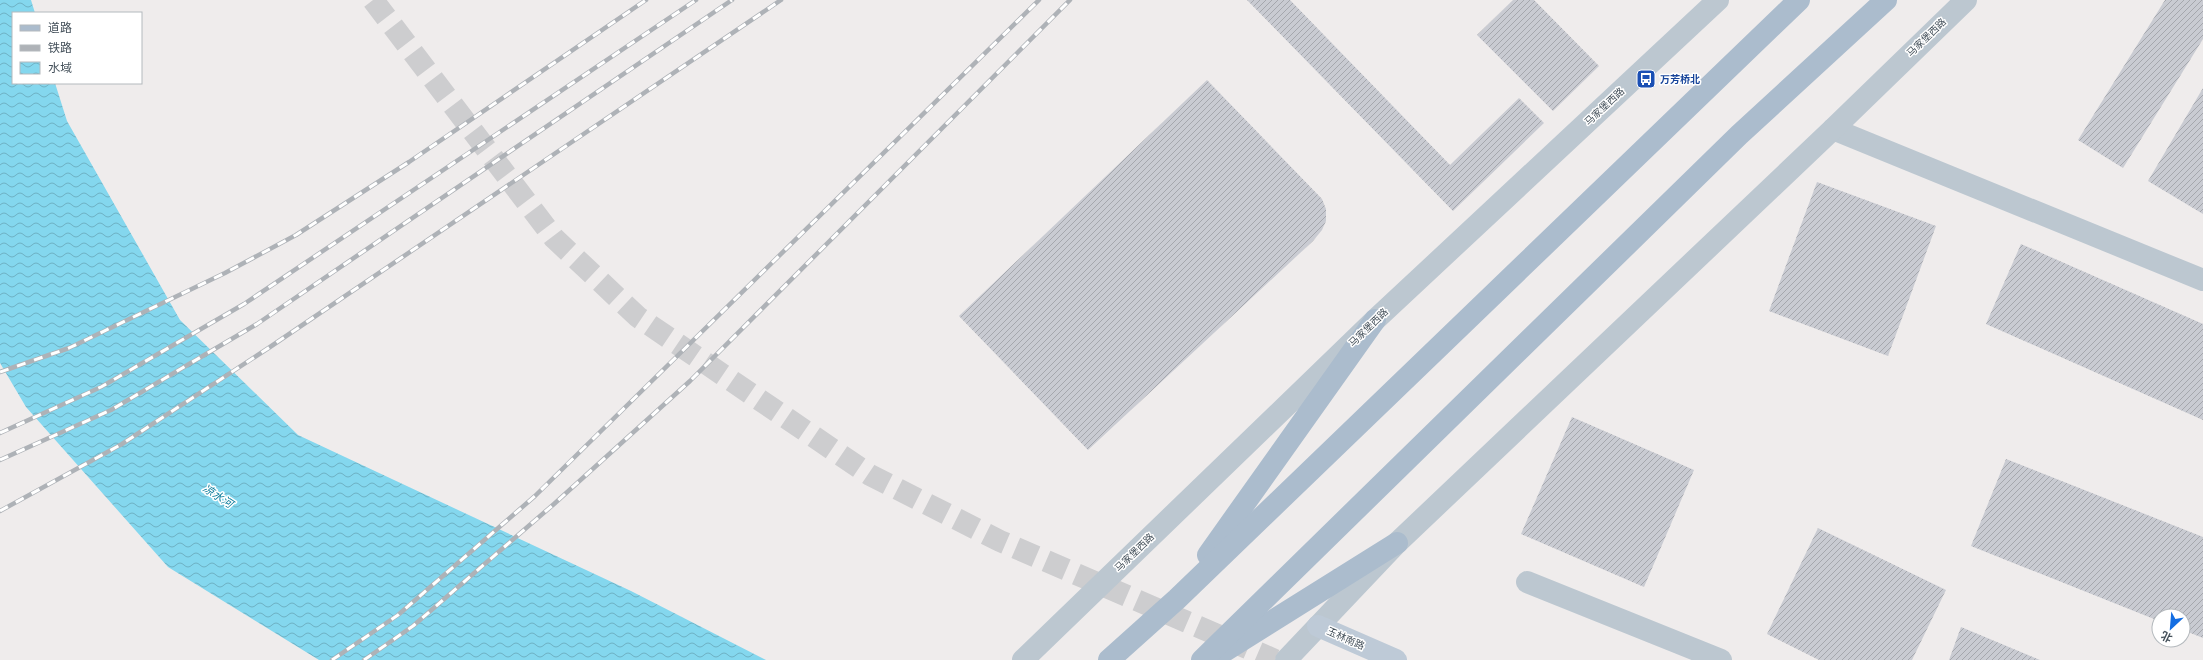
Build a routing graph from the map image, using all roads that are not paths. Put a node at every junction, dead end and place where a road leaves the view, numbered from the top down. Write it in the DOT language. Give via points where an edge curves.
graph roads {
  1 [pos="1718,0"];
  2 [pos="1799,0"];
  3 [pos="1886,0"];
  4 [pos="1966,0"];
  5 [pos="1833,129"];
  6 [pos="2203,280"];
  7 [pos="1375,320"];
  8 [pos="1397,543"];
  9 [pos="1527,582"];
  10 [pos="1177,598"];
  11 [pos="1318,626"];
  12 [pos="1023,660"];
  13 [pos="1109,660"];
  14 [pos="1202,660"];
  15 [pos="1211,660"];
  16 [pos="1286,660"];
  17 [pos="1396,660"];
  18 [pos="1721,660"];
  1 -- 7 [label="street, 马家堡西路"];
  2 -- 10 [label="main road"];
  3 -- 14 [label="main road" via="1734,140"];
  4 -- 5 [label="street, 马家堡西路"];
  5 -- 6 [label="street"];
  5 -- 8 [label="street, 马家堡西路"];
  7 -- 10 [label="main road"];
  7 -- 12 [label="street, 马家堡西路"];
  8 -- 11 [label="street, 马家堡西路"];
  8 -- 15 [label="main road"];
  9 -- 18 [label="street"];
  10 -- 13 [label="main road"];
  11 -- 16 [label="street, 马家堡西路"];
  11 -- 17 [label="main road, 玉林南路"];
}
